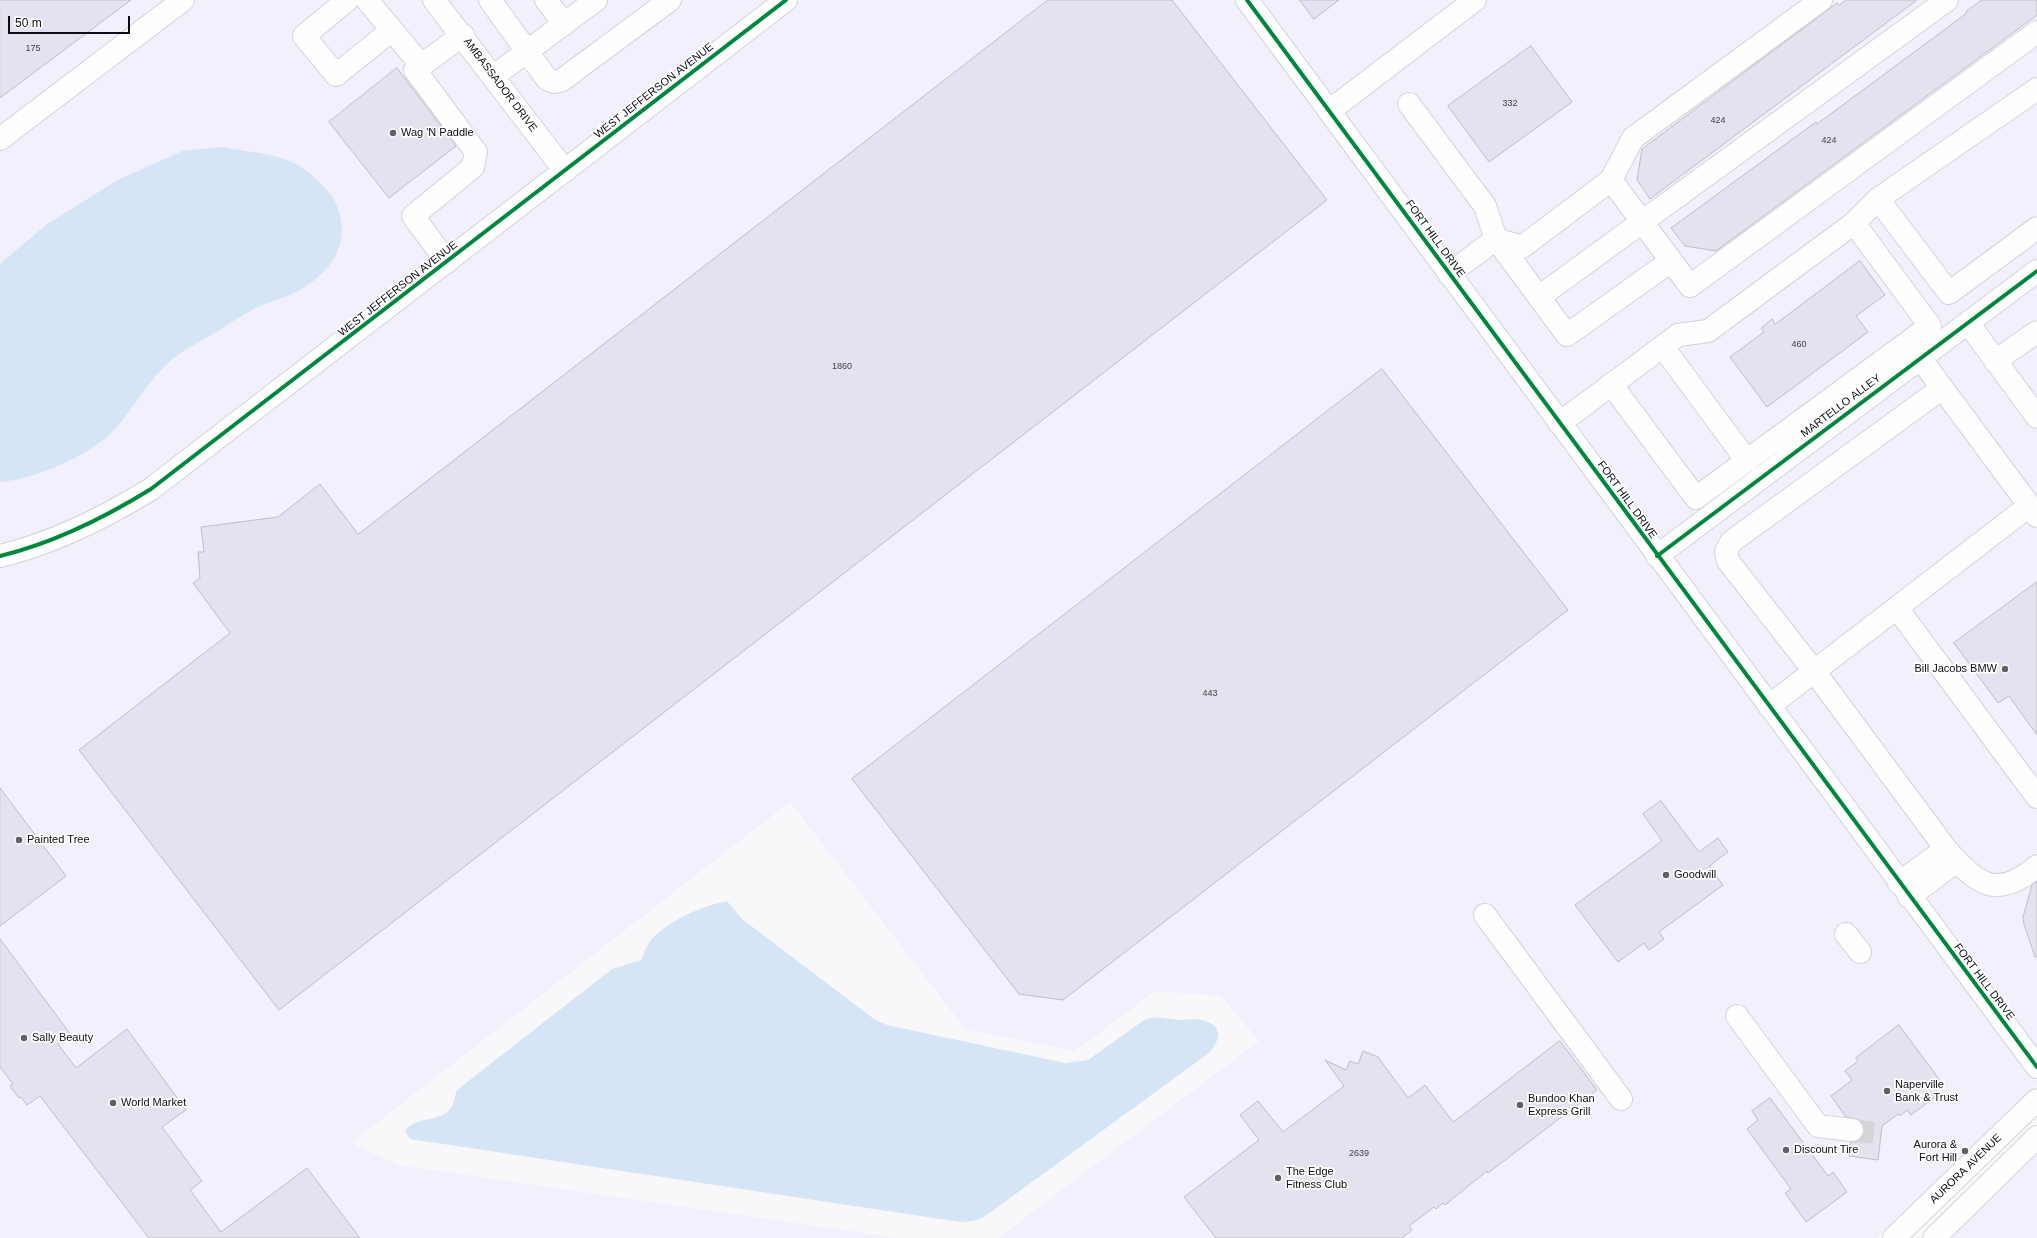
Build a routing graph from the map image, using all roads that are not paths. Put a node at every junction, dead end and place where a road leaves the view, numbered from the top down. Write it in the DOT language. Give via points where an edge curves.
graph roads {
  1 [pos="183,0"];
  2 [pos="347,0"];
  3 [pos="367,0"];
  4 [pos="434,0"];
  5 [pos="490,0"];
  6 [pos="546,0"];
  7 [pos="596,0"];
  8 [pos="670,0"];
  9 [pos="786,0"];
  10 [pos="1247,0"];
  11 [pos="1475,0"];
  12 [pos="1821,0"];
  13 [pos="1947,0"];
  14 [pos="564,24"];
  15 [pos="392,30"];
  16 [pos="2037,32"];
  17 [pos="462,35"];
  18 [pos="526,51"];
  19 [pos="421,65"];
  20 [pos="494,76"];
  21 [pos="2037,89"];
  22 [pos="1409,104"];
  23 [pos="1329,111"];
  24 [pos="0,139"];
  25 [pos="565,171"];
  26 [pos="1611,180"];
  27 [pos="1878,200"];
  28 [pos="1642,222"];
  29 [pos="1854,223"];
  30 [pos="2037,228"];
  31 [pos="1496,239"];
  32 [pos="1671,260"];
  33 [pos="447,262"];
  34 [pos="2037,271"];
  35 [pos="1449,274"];
  36 [pos="1539,297"];
  37 [pos="1968,323"];
  38 [pos="2037,332"];
  39 [pos="1663,347"];
  40 [pos="1920,358"];
  41 [pos="1995,362"];
  42 [pos="1611,384"];
  43 [pos="1941,389"];
  44 [pos="2037,417"];
  45 [pos="1559,423"];
  46 [pos="1747,460"];
  47 [pos="2033,511"];
  48 [pos="0,556"];
  49 [pos="1657,556"];
  50 [pos="1897,608"];
  51 [pos="1814,671"];
  52 [pos="1769,706"];
  53 [pos="2037,797"];
  54 [pos="1952,855"];
  55 [pos="2037,866"];
  56 [pos="1904,890"];
  57 [pos="1486,915"];
  58 [pos="1846,934"];
  59 [pos="1860,952"];
  60 [pos="1737,1016"];
  61 [pos="2037,1067"];
  62 [pos="1621,1099"];
  63 [pos="2037,1100"];
  64 [pos="1852,1130"];
  65 [pos="2037,1137"];
  66 [pos="1894,1238"];
  67 [pos="1934,1238"];
  1 -- 24 [label="street"];
  2 -- 15 [label="street" via="304,36 336,75"];
  3 -- 15 [label="street"];
  4 -- 17 [label="street, AMBASSADOR DRIVE"];
  5 -- 18 [label="street"];
  6 -- 14 [label="street"];
  7 -- 14 [label="street"];
  8 -- 18 [label="street" via="562,80 554,82 547,79"];
  9 -- 25 [label="street, WEST JEFFERSON AVENUE"];
  10 -- 23 [label="street, FORT HILL DRIVE"];
  11 -- 23 [label="street"];
  12 -- 26 [label="street" via="1634,138"];
  13 -- 28 [label="street"];
  14 -- 18 [label="street"];
  15 -- 19 [label="street"];
  16 -- 32 [label="street" via="1690,286"];
  17 -- 19 [label="street"];
  17 -- 20 [label="street, AMBASSADOR DRIVE"];
  18 -- 20 [label="street"];
  19 -- 33 [label="street" via="415,70 476,152 473,167 413,216"];
  20 -- 25 [label="street, AMBASSADOR DRIVE"];
  21 -- 27 [label="street"];
  22 -- 31 [label="street" via="1485,206"];
  23 -- 35 [label="street, FORT HILL DRIVE"];
  25 -- 33 [label="street, WEST JEFFERSON AVENUE"];
  26 -- 28 [label="street"];
  26 -- 31 [label="street" via="1522,247"];
  27 -- 29 [label="street"];
  27 -- 30 [label="street" via="1949,293"];
  28 -- 32 [label="street"];
  28 -- 36 [label="street"];
  29 -- 39 [label="street" via="1708,331 1678,335"];
  29 -- 46 [label="street" via="1930,326"];
  31 -- 35 [label="street"];
  31 -- 36 [label="street"];
  32 -- 36 [label="street" via="1567,335"];
  33 -- 48 [label="street, WEST JEFFERSON AVENUE" via="152,489 78,528 34,546"];
  34 -- 37 [label="street, MARTELLO ALLEY"];
  35 -- 45 [label="street, FORT HILL DRIVE"];
  37 -- 40 [label="street, MARTELLO ALLEY"];
  37 -- 41 [label="street"];
  38 -- 41 [label="street"];
  39 -- 42 [label="street"];
  39 -- 46 [label="street"];
  40 -- 43 [label="street"];
  40 -- 49 [label="street, MARTELLO ALLEY"];
  41 -- 44 [label="street"];
  42 -- 45 [label="street"];
  42 -- 46 [label="street" via="1696,498"];
  43 -- 47 [label="street"];
  43 -- 51 [label="street" via="1731,542 1726,551 1728,561"];
  45 -- 49 [label="street, FORT HILL DRIVE"];
  47 -- 50 [label="street"];
  49 -- 52 [label="street, FORT HILL DRIVE"];
  50 -- 51 [label="street"];
  50 -- 53 [label="street"];
  51 -- 52 [label="street"];
  51 -- 54 [label="street"];
  52 -- 56 [label="street, FORT HILL DRIVE"];
  54 -- 55 [label="street" via="1967,872 1984,883 2002,886 2021,880"];
  54 -- 56 [label="street"];
  56 -- 61 [label="street, FORT HILL DRIVE"];
  57 -- 62 [label="street"];
  58 -- 59 [label="street"];
  60 -- 64 [label="street" via="1818,1126"];
  63 -- 66 [label="street, AURORA AVENUE"];
  65 -- 67 [label="street"];
}
